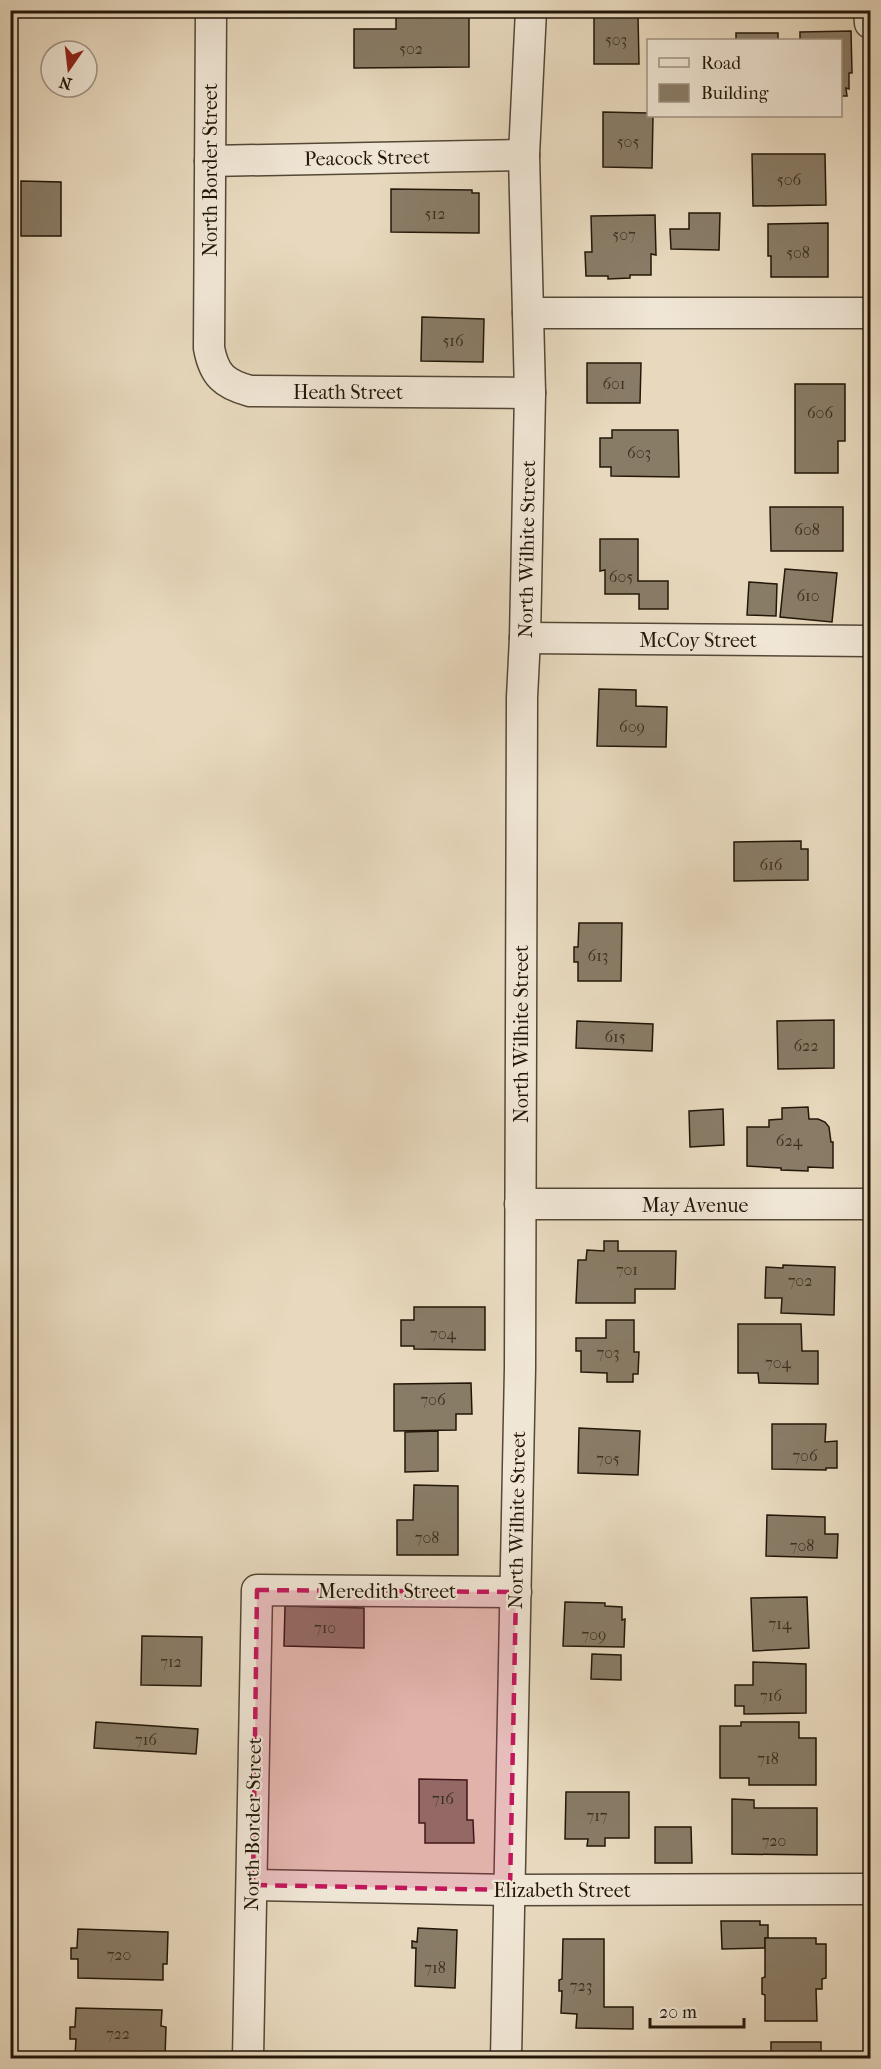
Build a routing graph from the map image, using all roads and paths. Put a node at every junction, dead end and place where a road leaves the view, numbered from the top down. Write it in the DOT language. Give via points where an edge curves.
graph roads {
  1 [pos="211,10"];
  2 [pos="531,10"];
  3 [pos="869,10"];
  4 [pos="870,23"];
  5 [pos="524,154"];
  6 [pos="210,161"];
  7 [pos="528,313"];
  8 [pos="870,313"];
  9 [pos="209,330"];
  10 [pos="530,393"];
  11 [pos="525,638"];
  12 [pos="870,641"];
  13 [pos="520,1204"];
  14 [pos="870,1204"];
  15 [pos="257,1590"];
  16 [pos="516,1592"];
  17 [pos="253,1885"];
  18 [pos="510,1890"];
  19 [pos="870,1890"];
  20 [pos="248,2058"];
  21 [pos="506,2058"];
  1 -- 6 [label="street, North Border Street"];
  2 -- 5 [label="street, North Wilhite Street"];
  3 -- 4 [label="street"];
  5 -- 6 [label="street, Peacock Street"];
  5 -- 7 [label="street, North Wilhite Street"];
  6 -- 9 [label="street, North Border Street"];
  7 -- 8 [label="street"];
  7 -- 10 [label="street, North Wilhite Street"];
  9 -- 10 [label="street, Heath Street" via="212,364 222,378 250,391"];
  10 -- 11 [label="street, North Wilhite Street"];
  11 -- 12 [label="street, McCoy Street"];
  11 -- 13 [label="street, North Wilhite Street"];
  13 -- 14 [label="street, May Avenue"];
  13 -- 16 [label="street, North Wilhite Street"];
  15 -- 16 [label="street, Meredith Street"];
  15 -- 17 [label="street, North Border Street"];
  16 -- 18 [label="street, North Wilhite Street"];
  17 -- 18 [label="street, Elizabeth Street"];
  17 -- 20 [label="street, North Border Street"];
  18 -- 19 [label="street, Elizabeth Street"];
  18 -- 21 [label="street, North Wilhite Street"];
}
